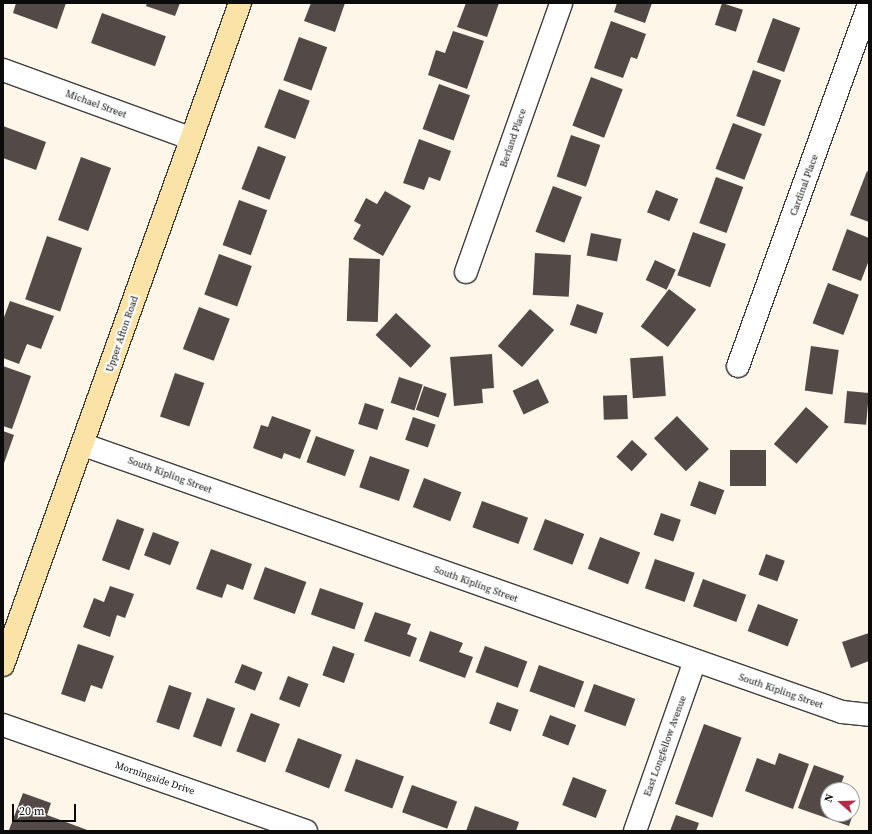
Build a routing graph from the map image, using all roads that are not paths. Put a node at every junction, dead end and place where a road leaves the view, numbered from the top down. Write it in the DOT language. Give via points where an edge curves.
graph roads {
  1 [pos="240,3"];
  2 [pos="560,3"];
  3 [pos="869,4"];
  4 [pos="3,70"];
  5 [pos="190,138"];
  6 [pos="466,272"];
  7 [pos="738,366"];
  8 [pos="84,444"];
  9 [pos="695,662"];
  10 [pos="3,665"];
  11 [pos="869,715"];
  12 [pos="3,724"];
  13 [pos="306,831"];
  14 [pos="635,831"];
  1 -- 5 [label="street, Upper Afton Road"];
  2 -- 6 [label="street, Berland Place"];
  3 -- 7 [label="street, Cardinal Place"];
  4 -- 5 [label="street, Michael Street"];
  5 -- 8 [label="street, Upper Afton Road"];
  8 -- 9 [label="street, South Kipling Street"];
  8 -- 10 [label="street, Upper Afton Road"];
  9 -- 11 [label="street, South Kipling Street" via="842,712"];
  9 -- 14 [label="street, East Longfellow Avenue"];
  12 -- 13 [label="street, Morningside Drive"];
}
